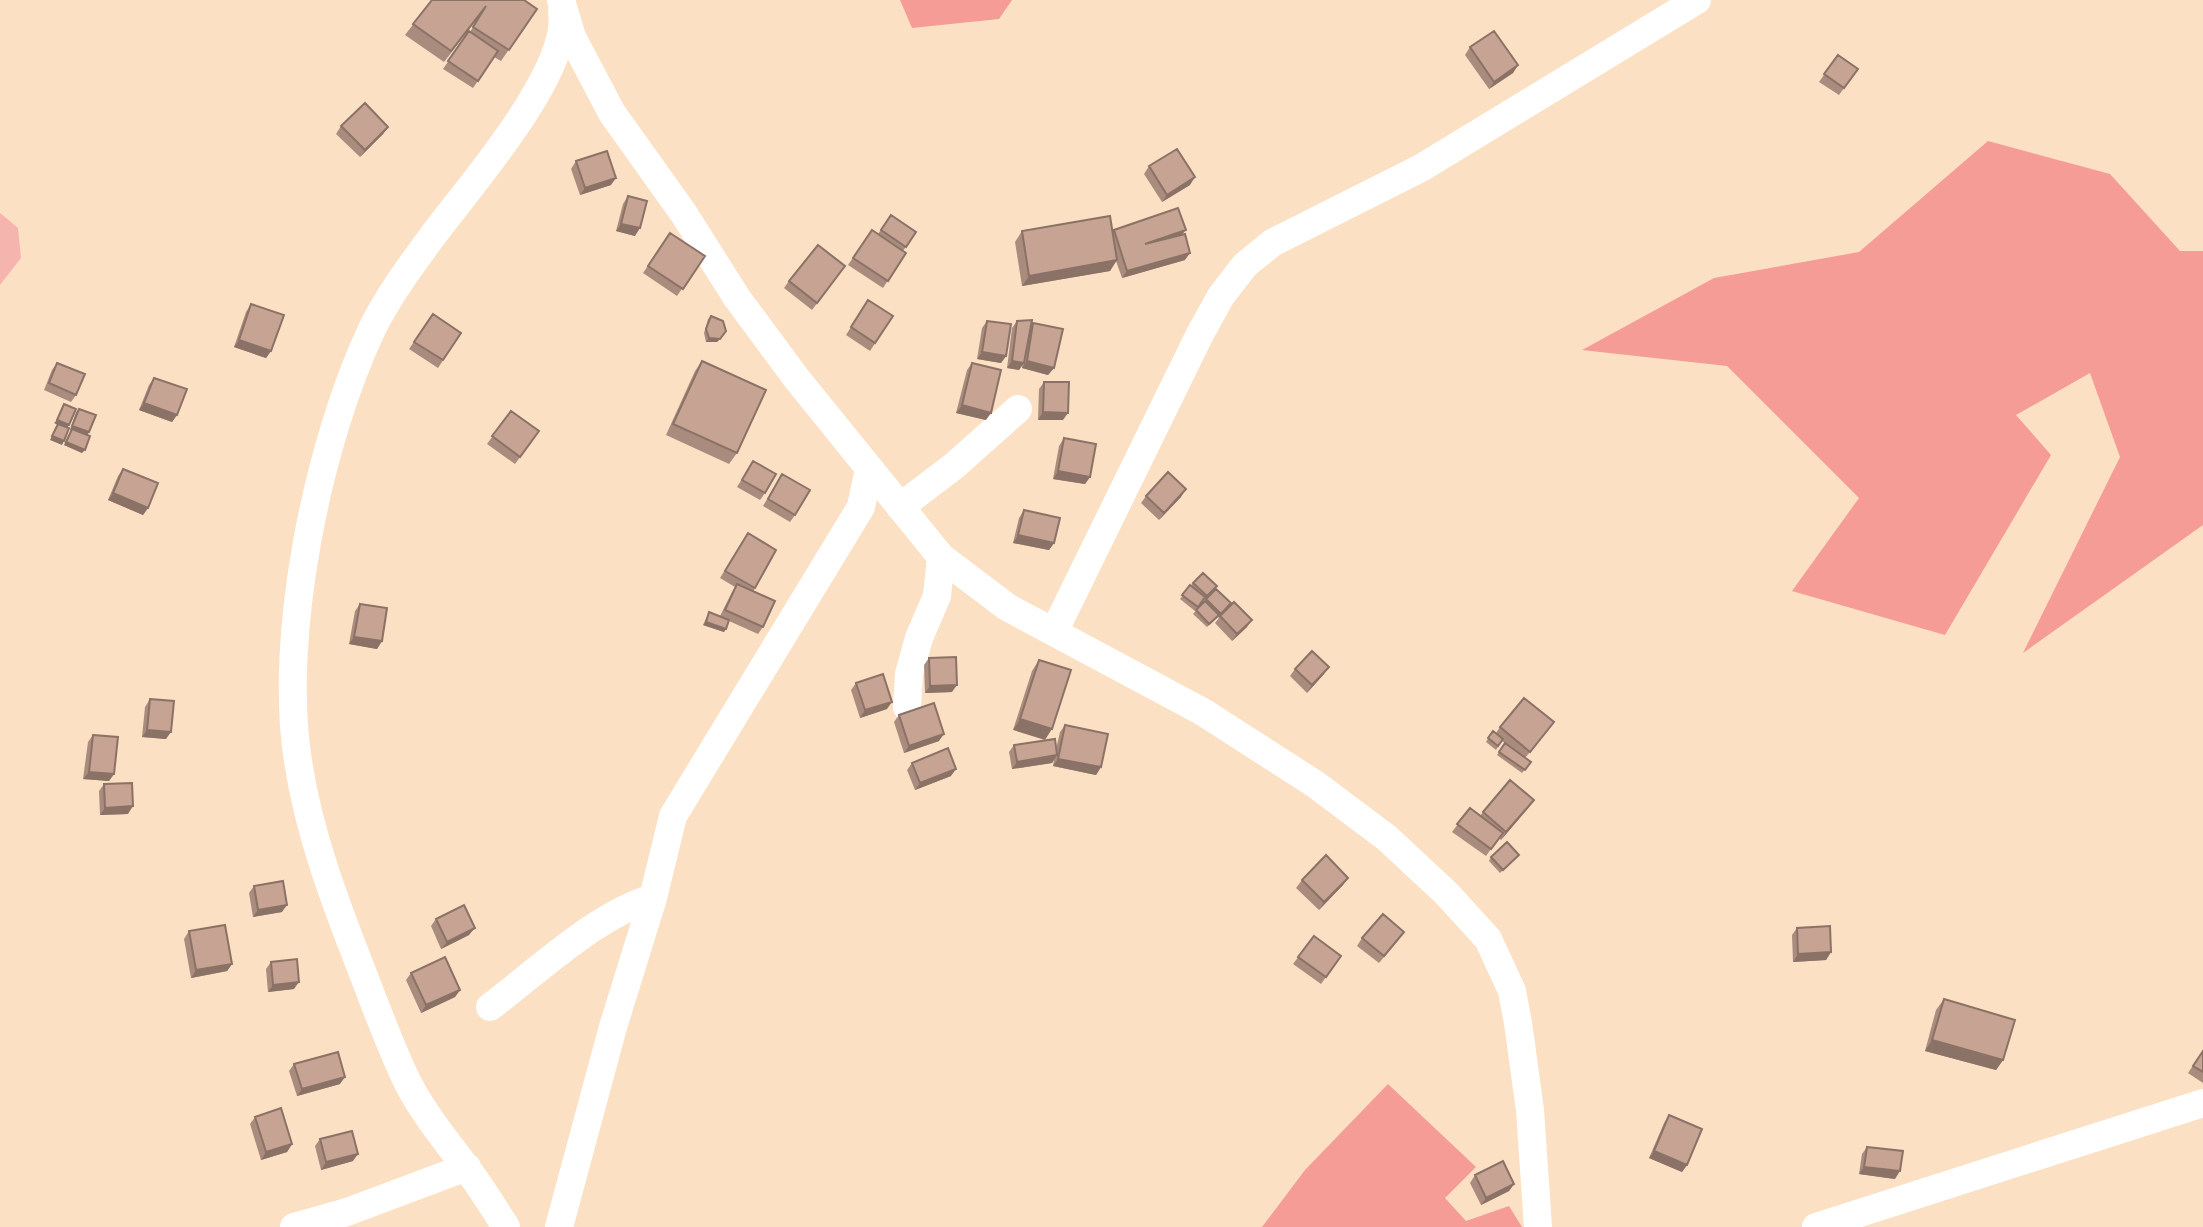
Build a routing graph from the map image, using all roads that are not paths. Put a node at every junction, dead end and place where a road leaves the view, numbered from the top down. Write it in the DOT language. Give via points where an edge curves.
graph roads {
  1 [pos="561,0"];
  2 [pos="1697,0"];
  3 [pos="1018,409"];
  4 [pos="869,469"];
  5 [pos="900,507"];
  6 [pos="941,557"];
  7 [pos="1054,632"];
  8 [pos="907,707"];
  9 [pos="653,898"];
  10 [pos="490,1007"];
  11 [pos="2203,1103"];
  12 [pos="467,1167"];
  13 [pos="294,1227"];
  14 [pos="506,1227"];
  15 [pos="559,1227"];
  16 [pos="1538,1227"];
  17 [pos="1816,1227"];
  1 -- 4 [label="street" via="572,37 612,113 761,332"];
  1 -- 12 [label="street" via="564,26 544,78 501,150 408,271 368,340 344,401 317,499 300,586 291,679 307,816 330,890 406,1080"];
  2 -- 7 [label="street" via="1421,168 1272,243 1245,265 1200,334"];
  3 -- 5 [label="street"];
  4 -- 5 [label="street"];
  4 -- 9 [label="street" via="861,507 673,816"];
  5 -- 6 [label="street"];
  6 -- 7 [label="street" via="986,593"];
  6 -- 8 [label="street" via="937,596 909,674"];
  7 -- 16 [label="street" via="1203,712 1315,784 1387,838 1488,939 1508,982 1518,1023"];
  9 -- 10 [label="street" via="632,905 583,937"];
  9 -- 15 [label="street"];
  11 -- 17 [label="street"];
  12 -- 13 [label="street"];
  12 -- 14 [label="street"];
}
